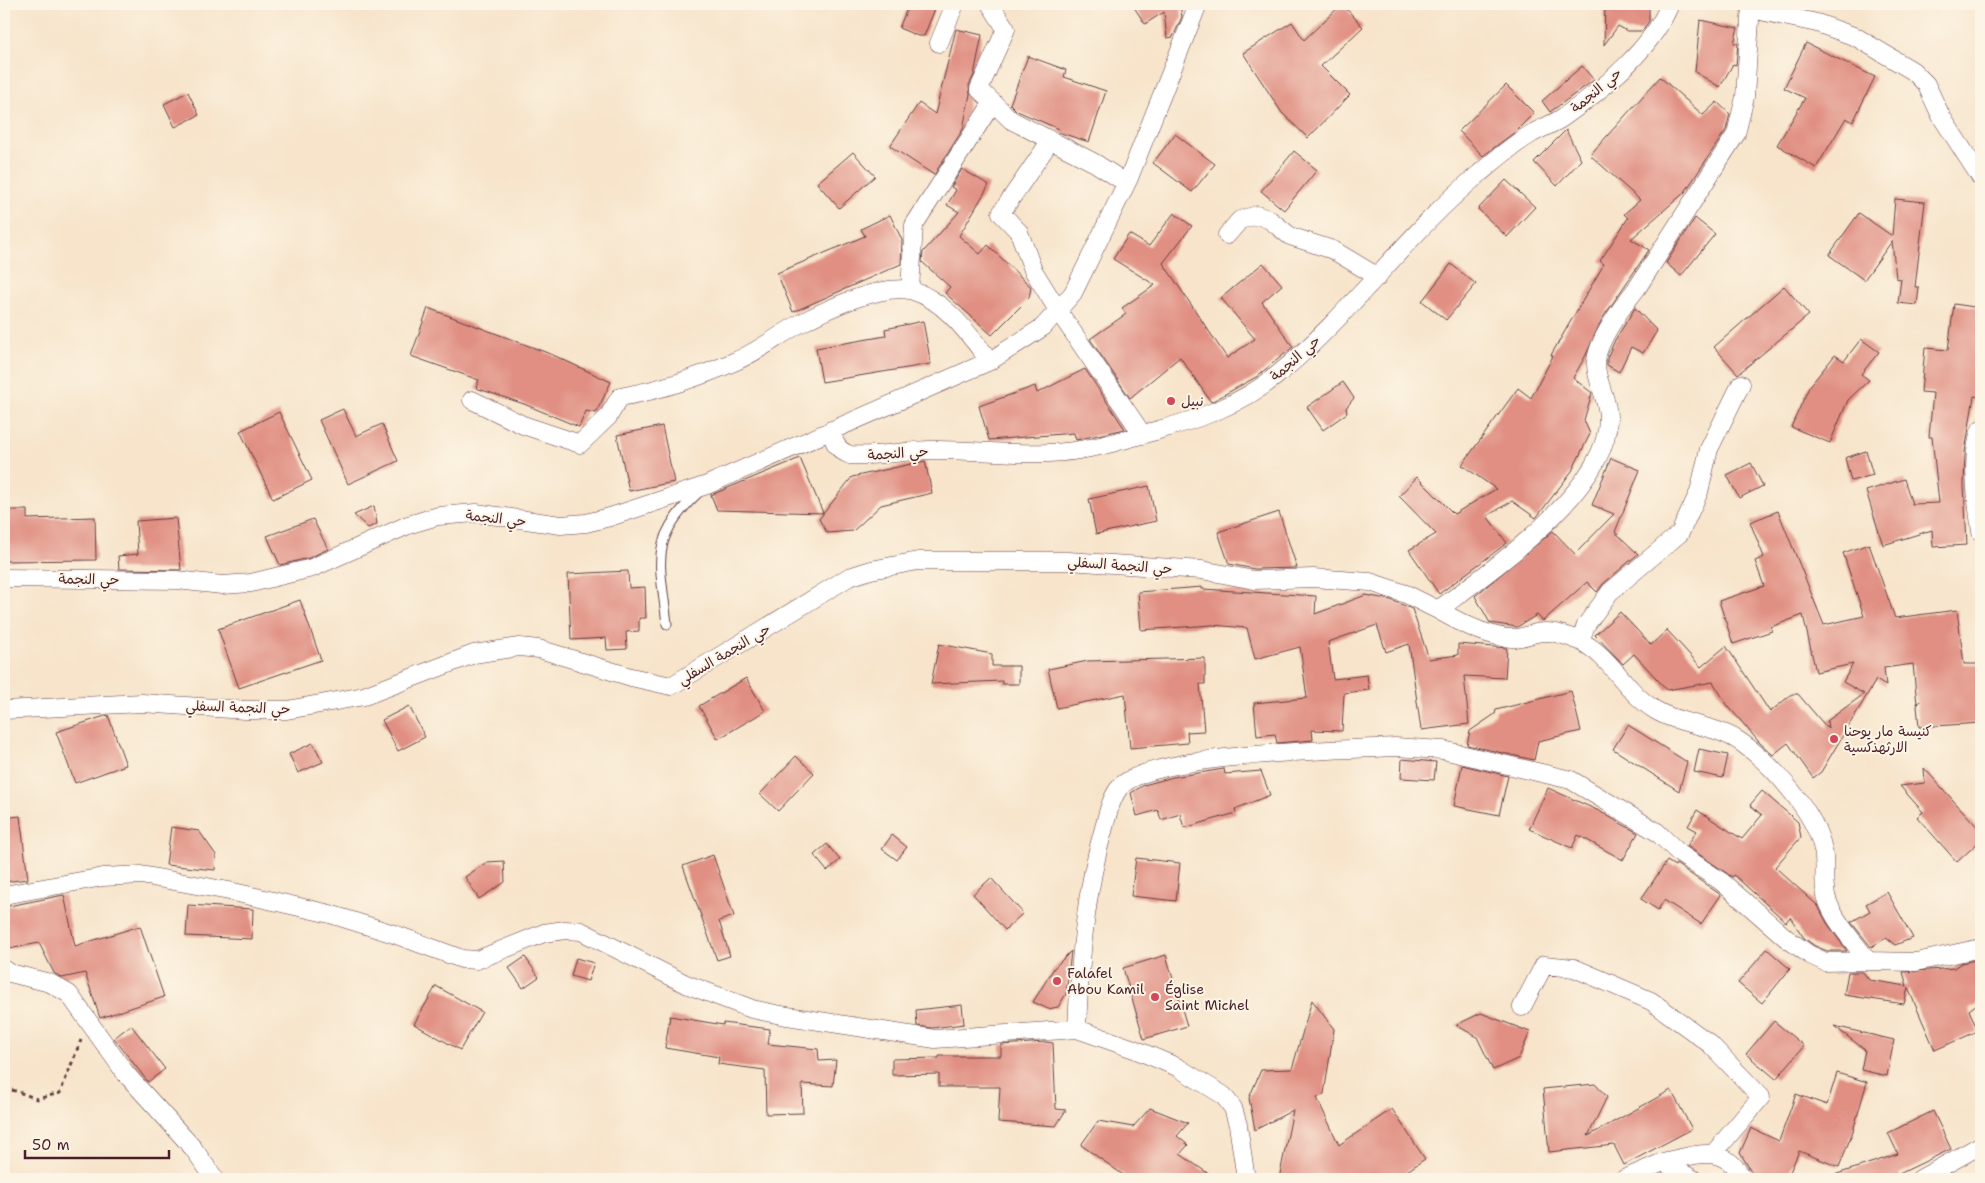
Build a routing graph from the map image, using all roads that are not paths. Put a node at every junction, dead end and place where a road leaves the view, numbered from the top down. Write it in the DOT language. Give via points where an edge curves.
graph roads {
  1 [pos="955,4"];
  2 [pos="990,4"];
  3 [pos="1198,4"];
  4 [pos="1670,4"];
  5 [pos="1751,6"];
  6 [pos="939,43"];
  7 [pos="993,102"];
  8 [pos="1051,140"];
  9 [pos="1981,178"];
  10 [pos="1126,183"];
  11 [pos="1227,235"];
  12 [pos="1378,277"];
  13 [pos="910,290"];
  14 [pos="1058,312"];
  15 [pos="990,361"];
  16 [pos="1741,384"];
  17 [pos="472,400"];
  18 [pos="1981,429"];
  19 [pos="831,430"];
  20 [pos="1143,435"];
  21 [pos="707,485"];
  22 [pos="1981,532"];
  23 [pos="4,578"];
  24 [pos="1438,610"];
  25 [pos="667,624"];
  26 [pos="1580,641"];
  27 [pos="4,710"];
  28 [pos="4,895"];
  29 [pos="1981,948"];
  30 [pos="1868,961"];
  31 [pos="4,969"];
  32 [pos="1522,1007"];
  33 [pos="1077,1029"];
  34 [pos="1981,1145"];
  35 [pos="1714,1153"];
  36 [pos="1663,1162"];
  37 [pos="215,1179"];
  38 [pos="1246,1179"];
  39 [pos="1624,1179"];
  40 [pos="1693,1179"];
  41 [pos="1743,1179"];
  42 [pos="1920,1179"];
  1 -- 6 [label="street"];
  2 -- 7 [label="street" via="1006,30 980,89"];
  3 -- 10 [label="street"];
  4 -- 12 [label="street, حي النجمة" via="1657,27 1608,81 1573,110 1529,135 1477,175 1437,211"];
  5 -- 9 [label="street" via="1856,37 1912,71 1926,84 1941,116"];
  5 -- 24 [label="street" via="1745,97 1736,134 1619,312 1595,362 1609,419 1601,454 1565,504 1536,533"];
  7 -- 8 [label="street" via="1011,120"];
  7 -- 13 [label="street" via="914,225"];
  8 -- 10 [label="street"];
  8 -- 14 [label="street" via="1000,213 1019,232 1033,270"];
  10 -- 14 [label="street" via="1073,293"];
  11 -- 12 [label="street" via="1240,220 1257,215 1270,220 1290,236 1332,250"];
  12 -- 20 [label="street, حي النجمة" via="1311,345 1276,376 1243,399 1185,424"];
  13 -- 15 [label="street" via="927,296 945,309"];
  13 -- 17 [label="street" via="891,289 871,294 801,323 736,361 658,390 620,397 608,417 580,444 524,425"];
  14 -- 15 [label="street" via="1027,339"];
  14 -- 20 [label="street"];
  15 -- 19 [label="street"];
  16 -- 26 [label="street" via="1709,449 1698,492 1680,533 1610,592 1586,625"];
  18 -- 22 [label="street" via="1975,460"];
  19 -- 20 [label="street, حي النجمة" via="835,445 842,452 860,456 927,450 1077,451"];
  19 -- 21 [label="street, حي النجمة"];
  21 -- 23 [label="street, حي النجمة" via="586,523 561,525 476,513 438,516 312,568 251,583 222,585 177,580"];
  21 -- 25 [label="lane" via="684,507 665,534 660,553"];
  24 -- 26 [label="street, حي النجمة السفلي" via="1462,624 1511,638 1545,632"];
  24 -- 27 [label="street, حي النجمة السفلي" via="1406,594 1370,582 1313,578 1254,580 1202,570 1068,561 918,561 849,577 671,686 539,649 519,647 474,654 364,696 287,710 142,703"];
  26 -- 30 [label="street, حي النجمة السفلي" via="1604,657 1631,690 1656,710 1675,720 1729,735 1763,760 1787,786 1812,823 1823,851 1824,890 1829,905"];
  28 -- 33 [label="street" via="103,877 141,875 330,914 462,960 477,960 544,933 581,931 686,984 752,1009 798,1019 935,1039"];
  29 -- 30 [label="street" via="1916,962"];
  30 -- 33 [label="street" via="1825,962 1810,955 1722,882 1680,854 1657,832 1571,780 1443,750 1421,748 1210,759 1152,770 1119,787 1111,804 1091,877 1080,950"];
  31 -- 37 [label="street" via="50,983 69,994 126,1074 193,1148"];
  32 -- 35 [label="street" via="1544,965 1574,968 1651,1001 1710,1044 1761,1097"];
  33 -- 38 [label="street" via="1177,1067 1223,1095 1234,1108"];
  34 -- 42 [label="street"];
  35 -- 36 [label="street"];
  35 -- 41 [label="street" via="1736,1166"];
  36 -- 39 [label="street"];
  36 -- 40 [label="street"];
}
